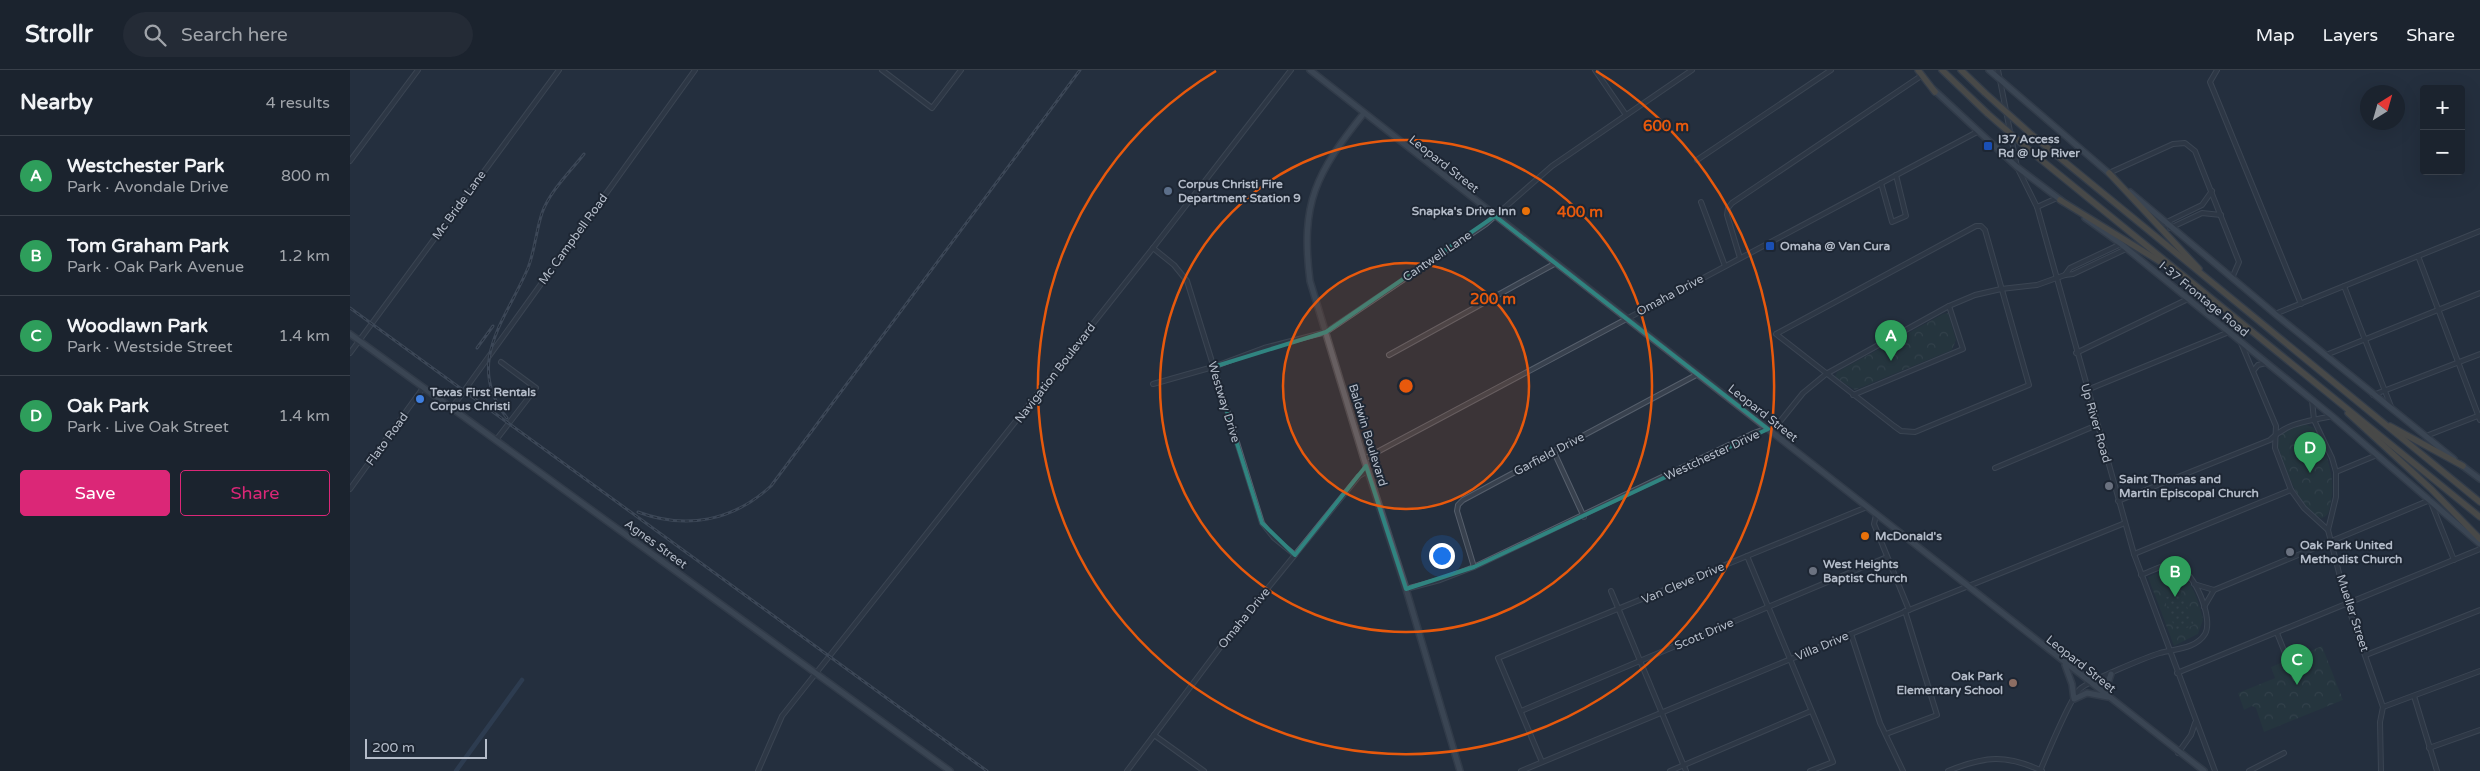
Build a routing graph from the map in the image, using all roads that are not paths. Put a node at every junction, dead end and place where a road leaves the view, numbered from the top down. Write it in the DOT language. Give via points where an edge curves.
graph roads {
  1 [pos="418,70"];
  2 [pos="559,70"];
  3 [pos="695,70"];
  4 [pos="882,70"];
  5 [pos="961,70"];
  6 [pos="1290,70"];
  7 [pos="1310,70"];
  8 [pos="1595,70"];
  9 [pos="1692,70"];
  10 [pos="1831,70"];
  11 [pos="1942,70"];
  12 [pos="1961,70"];
  13 [pos="1989,70"];
  14 [pos="1998,70"];
  15 [pos="2217,70"];
  16 [pos="1918,72"];
  17 [pos="2001,81"];
  18 [pos="1935,92"];
  19 [pos="1364,113"];
  20 [pos="1626,115"];
  21 [pos="1977,132"];
  22 [pos="1697,160"];
  23 [pos="350,161"];
  24 [pos="2016,167"];
  25 [pos="2109,173"];
  26 [pos="1896,175"];
  27 [pos="1881,183"];
  28 [pos="2212,191"];
  29 [pos="2058,199"];
  30 [pos="1701,202"];
  31 [pos="2037,207"];
  32 [pos="2194,209"];
  33 [pos="2197,215"];
  34 [pos="2221,215"];
  35 [pos="1495,216"];
  36 [pos="2165,223"];
  37 [pos="2170,228"];
  38 [pos="2480,231"];
  39 [pos="2121,244"];
  40 [pos="1153,248"];
  41 [pos="2126,249"];
  42 [pos="2418,256"];
  43 [pos="1740,258"];
  44 [pos="1556,263"];
  45 [pos="1725,266"];
  46 [pos="2065,275"];
  47 [pos="2232,278"];
  48 [pos="2056,279"];
  49 [pos="2188,279"];
  50 [pos="2207,279"];
  51 [pos="2344,286"];
  52 [pos="2001,289"];
  53 [pos="2480,293"];
  54 [pos="2188,299"];
  55 [pos="2301,304"];
  56 [pos="1949,306"];
  57 [pos="2438,310"];
  58 [pos="2275,314"];
  59 [pos="1627,319"];
  60 [pos="1326,332"];
  61 [pos="2229,332"];
  62 [pos="350,334"];
  63 [pos="2364,339"];
  64 [pos="360,341"];
  65 [pos="2241,342"];
  66 [pos="350,353"];
  67 [pos="2076,353"];
  68 [pos="2480,354"];
  69 [pos="1389,355"];
  70 [pos="2326,355"];
  71 [pos="501,362"];
  72 [pos="2266,362"];
  73 [pos="2457,363"];
  74 [pos="1213,367"];
  75 [pos="2253,371"];
  76 [pos="1698,374"];
  77 [pos="1826,374"];
  78 [pos="1153,384"];
  79 [pos="423,388"];
  80 [pos="2087,390"];
  81 [pos="2385,391"];
  82 [pos="2330,393"];
  83 [pos="1853,395"];
  84 [pos="2373,395"];
  85 [pos="2312,400"];
  86 [pos="451,409"];
  87 [pos="2392,409"];
  88 [pos="2332,416"];
  89 [pos="2479,417"];
  90 [pos="2377,419"];
  91 [pos="2314,420"];
  92 [pos="2097,425"];
  93 [pos="1768,429"];
  94 [pos="2276,435"];
  95 [pos="2426,436"];
  96 [pos="496,440"];
  97 [pos="1554,452"];
  98 [pos="2377,456"];
  99 [pos="1364,459"];
  100 [pos="2463,466"];
  101 [pos="1995,468"];
  102 [pos="1368,472"];
  103 [pos="2336,472"];
  104 [pos="2480,479"];
  105 [pos="350,489"];
  106 [pos="2291,490"];
  107 [pos="2430,500"];
  108 [pos="2118,501"];
  109 [pos="2480,502"];
  110 [pos="1867,507"];
  111 [pos="2443,511"];
  112 [pos="1876,515"];
  113 [pos="1584,516"];
  114 [pos="2436,517"];
  115 [pos="2480,517"];
  116 [pos="2125,523"];
  117 [pos="2328,530"];
  118 [pos="2480,539"];
  119 [pos="2332,542"];
  120 [pos="2480,544"];
  121 [pos="2480,549"];
  122 [pos="2134,554"];
  123 [pos="1295,555"];
  124 [pos="1747,556"];
  125 [pos="1887,558"];
  126 [pos="2454,560"];
  127 [pos="1474,567"];
  128 [pos="2141,575"];
  129 [pos="2194,584"];
  130 [pos="1966,586"];
  131 [pos="1406,589"];
  132 [pos="2214,590"];
  133 [pos="1611,591"];
  134 [pos="2347,604"];
  135 [pos="1768,607"];
  136 [pos="2204,607"];
  137 [pos="1619,609"];
  138 [pos="1907,610"];
  139 [pos="2480,610"];
  140 [pos="2277,632"];
  141 [pos="1852,634"];
  142 [pos="2169,651"];
  143 [pos="2366,655"];
  144 [pos="1790,659"];
  145 [pos="1640,661"];
  146 [pos="2064,663"];
  147 [pos="2480,671"];
  148 [pos="2177,673"];
  149 [pos="816,674"];
  150 [pos="2112,674"];
  151 [pos="2295,678"];
  152 [pos="2090,683"];
  153 [pos="2414,696"];
  154 [pos="2108,698"];
  155 [pos="2074,699"];
  156 [pos="2383,707"];
  157 [pos="1521,711"];
  158 [pos="1811,711"];
  159 [pos="1662,713"];
  160 [pos="2194,718"];
  161 [pos="2480,730"];
  162 [pos="1886,734"];
  163 [pos="1154,735"];
  164 [pos="2430,748"];
  165 [pos="2178,753"];
  166 [pos="2284,753"];
  167 [pos="1542,762"];
  168 [pos="1532,766"];
  169 [pos="1684,766"];
  170 [pos="758,771"];
  171 [pos="950,771"];
  172 [pos="1127,771"];
  173 [pos="1204,771"];
  174 [pos="1460,771"];
  175 [pos="1521,771"];
  176 [pos="1534,771"];
  177 [pos="1670,771"];
  178 [pos="1686,771"];
  179 [pos="1810,771"];
  180 [pos="1903,771"];
  181 [pos="1948,771"];
  182 [pos="2041,771"];
  183 [pos="2204,771"];
  184 [pos="2215,771"];
  185 [pos="2249,771"];
  186 [pos="2381,771"];
  187 [pos="2437,771"];
  1 -- 23 [label="street"];
  2 -- 64 [label="street, Mc Bride Lane"];
  3 -- 86 [label="street, Mc Campbell Road"];
  4 -- 5 [label="street" via="932,108"];
  6 -- 40 [label="street, Navigation Boulevard"];
  7 -- 19 [label="main road, Leopard Street"];
  8 -- 20 [label="street"];
  9 -- 20 [label="street, Cantwell Lane"];
  10 -- 22 [label="street"];
  11 -- 49 [label="highway, bridge" via="2034,154"];
  12 -- 50 [label="highway, bridge" via="2032,135"];
  13 -- 17 [label="main road"];
  14 -- 17 [label="street, Up River Road"];
  15 -- 55 [label="street" via="2210,82"];
  16 -- 18 [label="highway"];
  16 -- 43 [label="street" via="1732,203 1728,215"];
  17 -- 24 [label="street, Up River Road"];
  17 -- 25 [label="main road"];
  18 -- 21 [label="main road, I-37 Frontage Road"];
  19 -- 35 [label="main road, Leopard Street"];
  19 -- 60 [label="main road, Baldwin Boulevard" via="1334,150 1318,178 1311,204 1307,256 1310,281"];
  20 -- 35 [label="street, Cantwell Lane" via="1552,166"];
  21 -- 24 [label="main road, I-37 Frontage Road"];
  21 -- 26 [label="street, Omaha Drive"];
  24 -- 29 [label="main road, I-37 Frontage Road"];
  24 -- 31 [label="street, Up River Road"];
  25 -- 28 [label="street" via="2173,144 2185,143 2195,151"];
  25 -- 36 [label="main road"];
  25 -- 50 [label="highway"];
  26 -- 27 [label="street, Omaha Drive"];
  26 -- 27 [label="street" via="1906,216 1892,222"];
  27 -- 43 [label="street, Omaha Drive"];
  28 -- 32 [label="street" via="2205,202"];
  28 -- 34 [label="street"];
  29 -- 31 [label="street"];
  29 -- 39 [label="main road, I-37 Frontage Road"];
  29 -- 49 [label="highway"];
  30 -- 45 [label="street"];
  31 -- 48 [label="street, Up River Road"];
  32 -- 33 [label="street"];
  32 -- 36 [label="street"];
  33 -- 34 [label="street" via="2208,212"];
  33 -- 37 [label="street"];
  34 -- 47 [label="street" via="2239,262"];
  35 -- 44 [label="main road, Leopard Street"];
  35 -- 60 [label="street, Cantwell Lane"];
  36 -- 37 [label="main road"];
  37 -- 47 [label="main road"];
  38 -- 42 [label="street"];
  39 -- 41 [label="main road, I-37 Frontage Road"];
  39 -- 46 [label="street" via="2070,268"];
  40 -- 74 [label="street, Westway Drive" via="1174,265 1186,281"];
  40 -- 149 [label="street, Navigation Boulevard"];
  41 -- 46 [label="street"];
  41 -- 54 [label="main road, I-37 Frontage Road"];
  42 -- 51 [label="street"];
  42 -- 57 [label="street"];
  43 -- 45 [label="street, Omaha Drive"];
  44 -- 59 [label="main road, Leopard Street"];
  44 -- 69 [label="street"];
  45 -- 59 [label="street, Omaha Drive"];
  46 -- 48 [label="street, Westchester Drive"];
  47 -- 58 [label="main road"];
  48 -- 52 [label="street, Westchester Drive" via="2037,285"];
  48 -- 67 [label="street, Up River Road"];
  49 -- 82 [label="highway"];
  50 -- 90 [label="highway"];
  51 -- 55 [label="street"];
  51 -- 63 [label="street"];
  52 -- 56 [label="street, Westchester Drive"];
  52 -- 77 [label="street" via="1985,230 1976,226 1776,334"];
  52 -- 83 [label="street" via="2029,385 1915,432 1901,430"];
  53 -- 57 [label="street"];
  54 -- 61 [label="main road, I-37 Frontage Road"];
  54 -- 67 [label="street"];
  55 -- 58 [label="street"];
  56 -- 77 [label="street, Westchester Drive"];
  56 -- 83 [label="street" via="1963,349"];
  57 -- 63 [label="street"];
  57 -- 73 [label="street"];
  58 -- 70 [label="main road"];
  59 -- 76 [label="main road, Leopard Street"];
  59 -- 99 [label="street, Omaha Drive"];
  60 -- 74 [label="street, Cantwell Lane" via="1264,348"];
  60 -- 99 [label="main road, Baldwin Boulevard"];
  61 -- 65 [label="main road, I-37 Frontage Road"];
  61 -- 80 [label="street"];
  62 -- 64 [label="main road, Agnes Street"];
  63 -- 70 [label="street"];
  63 -- 81 [label="street"];
  64 -- 66 [label="street, Mc Bride Lane"];
  64 -- 79 [label="main road, Agnes Street"];
  65 -- 72 [label="main road, I-37 Frontage Road"];
  65 -- 75 [label="street"];
  67 -- 80 [label="street, Up River Road"];
  68 -- 73 [label="street"];
  70 -- 84 [label="main road"];
  71 -- 96 [label="street" via="536,388"];
  72 -- 75 [label="street"];
  72 -- 85 [label="main road, I-37 Frontage Road"];
  73 -- 81 [label="street"];
  73 -- 89 [label="street"];
  74 -- 78 [label="street, Cantwell Lane"];
  74 -- 123 [label="street, Westway Drive" via="1262,523"];
  75 -- 94 [label="street" via="2276,426"];
  76 -- 93 [label="main road, Leopard Street"];
  76 -- 97 [label="street, Garfield Drive"];
  77 -- 83 [label="street"];
  77 -- 93 [label="street, Westchester Drive" via="1803,393 1778,424"];
  79 -- 86 [label="main road, Agnes Street"];
  79 -- 105 [label="street, Flato Road"];
  80 -- 92 [label="street, Up River Road"];
  81 -- 84 [label="street"];
  81 -- 87 [label="street"];
  82 -- 115 [label="highway"];
  82 -- 118 [label="highway"];
  84 -- 87 [label="main road"];
  85 -- 88 [label="main road, I-37 Frontage Road"];
  85 -- 91 [label="street"];
  86 -- 96 [label="main road, Agnes Street"];
  87 -- 95 [label="main road"];
  88 -- 91 [label="street"];
  88 -- 98 [label="main road, I-37 Frontage Road"];
  89 -- 95 [label="street"];
  90 -- 100 [label="highway"];
  90 -- 109 [label="highway"];
  91 -- 94 [label="street" via="2296,423"];
  91 -- 103 [label="street"];
  92 -- 101 [label="street"];
  92 -- 108 [label="street, Up River Road"];
  93 -- 110 [label="main road, Leopard Street"];
  93 -- 113 [label="street, Westchester Drive"];
  94 -- 106 [label="street" via="2275,448"];
  94 -- 108 [label="street"];
  95 -- 100 [label="main road"];
  96 -- 149 [label="main road, Agnes Street"];
  97 -- 113 [label="street"];
  97 -- 127 [label="street, Garfield Drive" via="1458,504"];
  98 -- 103 [label="street"];
  98 -- 107 [label="main road, I-37 Frontage Road"];
  99 -- 102 [label="main road, Baldwin Boulevard"];
  100 -- 104 [label="main road"];
  102 -- 123 [label="street, Omaha Drive" via="1359,476"];
  102 -- 131 [label="main road, Baldwin Boulevard"];
  103 -- 117 [label="street" via="2336,497"];
  106 -- 117 [label="street" via="2304,508"];
  106 -- 122 [label="street"];
  107 -- 111 [label="main road, I-37 Frontage Road"];
  107 -- 114 [label="street"];
  107 -- 119 [label="street"];
  108 -- 116 [label="street, Up River Road"];
  110 -- 112 [label="main road, Leopard Street"];
  110 -- 124 [label="street, Van Cleve Drive"];
  111 -- 114 [label="street"];
  111 -- 120 [label="main road, I-37 Frontage Road"];
  112 -- 125 [label="street" via="1874,524"];
  112 -- 130 [label="main road, Leopard Street"];
  113 -- 127 [label="street, Westchester Drive"];
  114 -- 126 [label="street"];
  116 -- 122 [label="street, Up River Road"];
  116 -- 130 [label="street, Villa Drive"];
  117 -- 119 [label="street, Mueller Street"];
  119 -- 132 [label="street"];
  119 -- 134 [label="street, Mueller Street"];
  121 -- 126 [label="street"];
  122 -- 128 [label="street, Up River Road"];
  123 -- 163 [label="street, Omaha Drive"];
  124 -- 135 [label="street"];
  124 -- 137 [label="street, Van Cleve Drive"];
  125 -- 135 [label="street, Scott Drive"];
  125 -- 138 [label="street"];
  126 -- 134 [label="street"];
  127 -- 131 [label="street, Westchester Drive"];
  128 -- 129 [label="street" via="2175,565 2189,574"];
  128 -- 142 [label="street, Up River Road"];
  129 -- 132 [label="street"];
  129 -- 136 [label="street"];
  130 -- 138 [label="street, Villa Drive"];
  130 -- 146 [label="main road, Leopard Street"];
  131 -- 174 [label="main road, Baldwin Boulevard"];
  132 -- 136 [label="street"];
  133 -- 137 [label="street"];
  134 -- 140 [label="street"];
  134 -- 143 [label="street, Mueller Street"];
  135 -- 144 [label="street"];
  135 -- 145 [label="street, Scott Drive"];
  136 -- 142 [label="street" via="2208,621 2204,635 2198,641"];
  137 -- 145 [label="street"];
  137 -- 157 [label="street, Van Cleve Drive" via="1498,658"];
  138 -- 141 [label="street, Villa Drive"];
  138 -- 162 [label="street" via="1937,715"];
  139 -- 143 [label="street"];
  140 -- 148 [label="street"];
  140 -- 151 [label="street"];
  141 -- 144 [label="street, Villa Drive"];
  141 -- 162 [label="street"];
  142 -- 148 [label="street, Up River Road"];
  142 -- 150 [label="street"];
  143 -- 156 [label="street, Mueller Street"];
  144 -- 158 [label="street"];
  144 -- 159 [label="street, Villa Drive"];
  145 -- 157 [label="street, Scott Drive"];
  145 -- 159 [label="street"];
  146 -- 152 [label="main road, Leopard Street"];
  146 -- 155 [label="main road"];
  147 -- 153 [label="street"];
  148 -- 160 [label="street, Up River Road"];
  149 -- 170 [label="street, Navigation Boulevard" via="782,716"];
  149 -- 171 [label="main road, Agnes Street"];
  150 -- 152 [label="street"];
  150 -- 154 [label="main road" via="2107,686"];
  152 -- 154 [label="main road, Leopard Street"];
  152 -- 155 [label="street" via="2080,688"];
  153 -- 156 [label="street"];
  153 -- 164 [label="street"];
  154 -- 155 [label="main road" via="2087,693"];
  154 -- 165 [label="main road, Leopard Street"];
  155 -- 182 [label="street"];
  156 -- 186 [label="street, Mueller Street" via="2380,722"];
  157 -- 167 [label="street"];
  158 -- 169 [label="street"];
  158 -- 179 [label="street" via="1833,762"];
  159 -- 167 [label="street, Villa Drive"];
  159 -- 169 [label="street"];
  160 -- 165 [label="street" via="2195,728"];
  160 -- 184 [label="street, Up River Road"];
  161 -- 164 [label="street"];
  162 -- 180 [label="street"];
  163 -- 172 [label="street, Omaha Drive"];
  163 -- 173 [label="street"];
  164 -- 187 [label="street"];
  165 -- 183 [label="main road, Leopard Street"];
  166 -- 185 [label="street"];
  167 -- 168 [label="street, Villa Drive"];
  168 -- 175 [label="street, Villa Drive"];
  168 -- 176 [label="street"];
  169 -- 177 [label="street"];
  169 -- 178 [label="street"];
  181 -- 182 [label="street" via="1970,762 1998,758 2017,761"];
}
